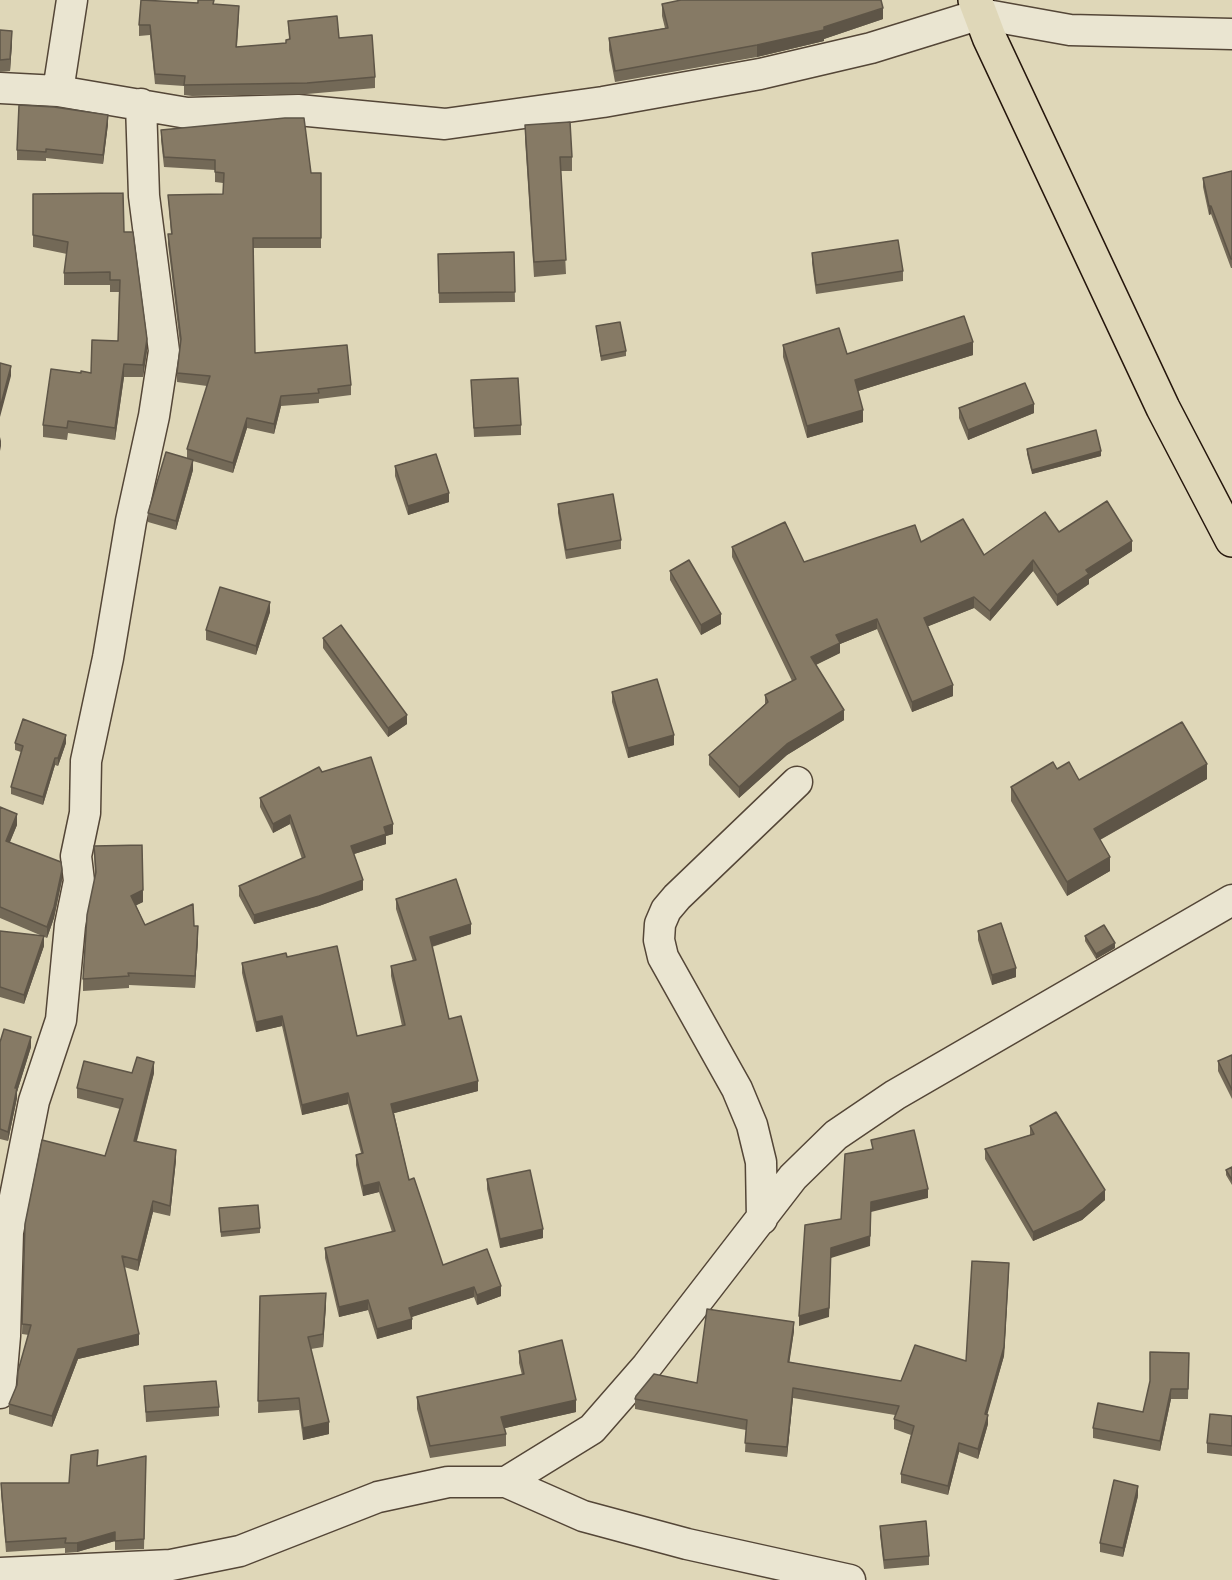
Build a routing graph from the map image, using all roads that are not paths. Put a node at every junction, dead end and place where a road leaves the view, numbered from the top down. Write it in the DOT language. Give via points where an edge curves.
graph roads {
  1 [pos="72,0"];
  2 [pos="978,7"];
  3 [pos="1232,34"];
  4 [pos="0,88"];
  5 [pos="58,91"];
  6 [pos="141,104"];
  7 [pos="1232,540"];
  8 [pos="796,782"];
  9 [pos="1232,900"];
  10 [pos="762,1219"];
  11 [pos="0,1392"];
  12 [pos="506,1482"];
  13 [pos="0,1573"];
  14 [pos="850,1580"];
  1 -- 5 [label="street"];
  2 -- 3 [label="street" via="1070,30"];
  2 -- 6 [label="street" via="871,48 760,74 603,102 445,124 298,110 187,113"];
  2 -- 7 [label="highway" via="1163,408"];
  4 -- 5 [label="street"];
  5 -- 6 [label="street"];
  6 -- 11 [label="street" via="144,196 164,351 87,761 85,813 76,856 79,881 70,925 61,1020 34,1101 8,1232"];
  8 -- 10 [label="street" via="677,897 660,924 663,957 752,1125 761,1162"];
  9 -- 10 [label="street" via="885,1101 837,1135 793,1177"];
  10 -- 12 [label="street" via="647,1366 592,1429"];
  12 -- 13 [label="street" via="448,1482 378,1497 240,1551 171,1565"];
  12 -- 14 [label="street" via="583,1516"];
}
